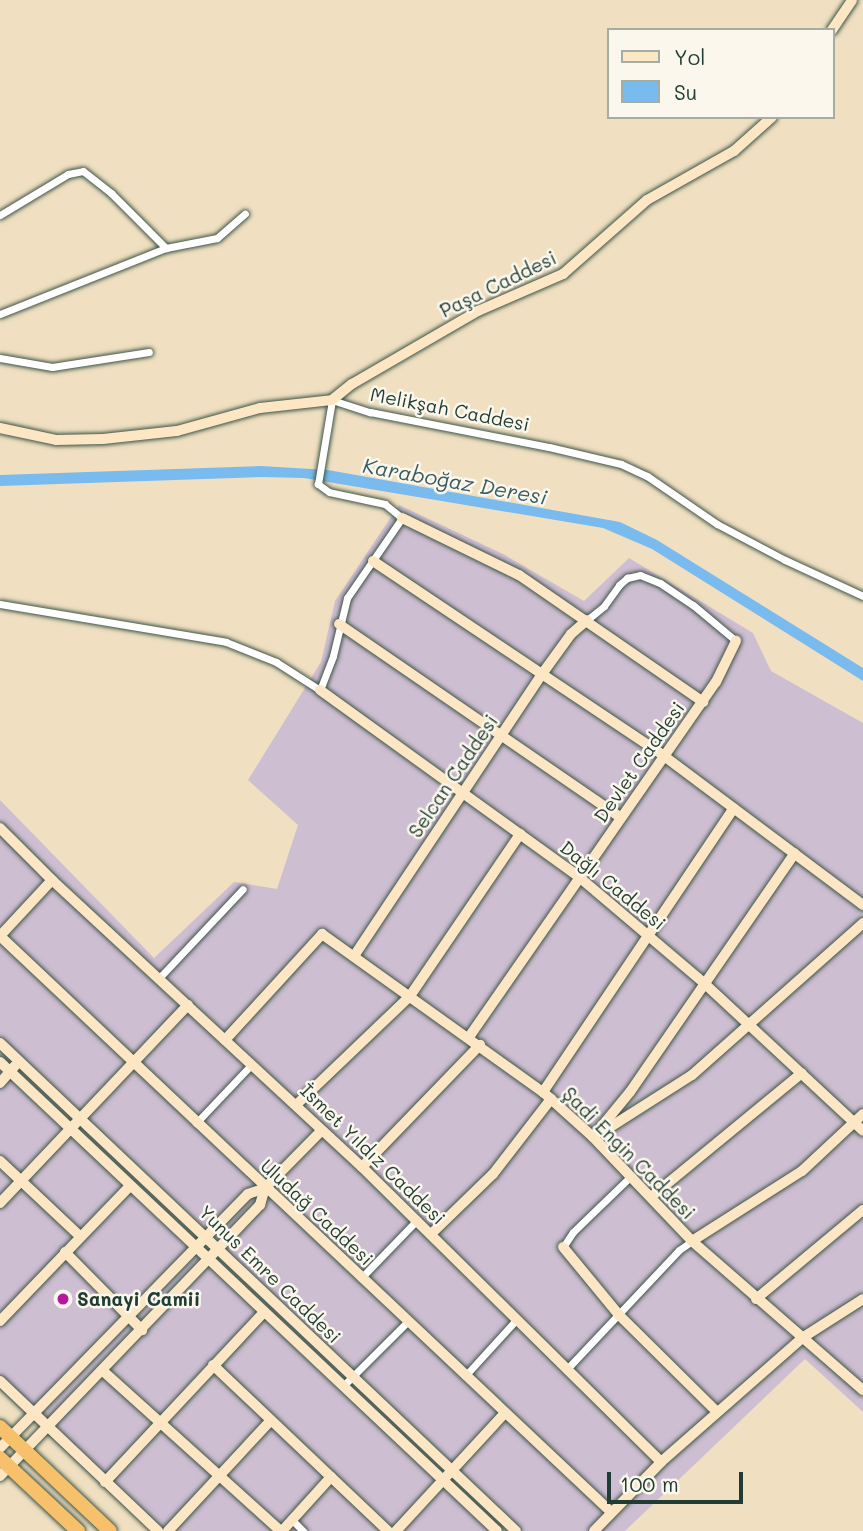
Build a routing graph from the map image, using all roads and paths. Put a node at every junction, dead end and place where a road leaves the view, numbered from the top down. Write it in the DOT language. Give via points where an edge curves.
graph roads {
  1 [pos="852,0"];
  2 [pos="833,28"];
  3 [pos="770,119"];
  4 [pos="245,214"];
  5 [pos="0,215"];
  6 [pos="166,248"];
  7 [pos="0,314"];
  8 [pos="149,352"];
  9 [pos="0,358"];
  10 [pos="332,400"];
  11 [pos="0,428"];
  12 [pos="402,518"];
  13 [pos="373,561"];
  14 [pos="863,596"];
  15 [pos="0,604"];
  16 [pos="587,620"];
  17 [pos="340,624"];
  18 [pos="736,641"];
  19 [pos="542,674"];
  20 [pos="320,690"];
  21 [pos="703,702"];
  22 [pos="502,736"];
  23 [pos="664,756"];
  24 [pos="463,792"];
  25 [pos="734,808"];
  26 [pos="621,818"];
  27 [pos="0,828"];
  28 [pos="520,834"];
  29 [pos="795,853"];
  30 [pos="579,877"];
  31 [pos="52,880"];
  32 [pos="243,889"];
  33 [pos="863,905"];
  34 [pos="863,923"];
  35 [pos="0,936"];
  36 [pos="648,936"];
  37 [pos="354,956"];
  38 [pos="159,978"];
  39 [pos="704,983"];
  40 [pos="410,996"];
  41 [pos="188,1005"];
  42 [pos="749,1024"];
  43 [pos="469,1037"];
  44 [pos="225,1040"];
  45 [pos="0,1043"];
  46 [pos="480,1045"];
  47 [pos="0,1062"];
  48 [pos="19,1062"];
  49 [pos="132,1063"];
  50 [pos="252,1064"];
  51 [pos="10,1072"];
  52 [pos="803,1073"];
  53 [pos="0,1083"];
  54 [pos="547,1096"];
  55 [pos="296,1104"];
  56 [pos="858,1118"];
  57 [pos="80,1119"];
  58 [pos="196,1123"];
  59 [pos="70,1129"];
  60 [pos="322,1130"];
  61 [pos="863,1131"];
  62 [pos="593,1137"];
  63 [pos="0,1161"];
  64 [pos="362,1167"];
  65 [pos="631,1176"];
  66 [pos="21,1181"];
  67 [pos="130,1185"];
  68 [pos="265,1188"];
  69 [pos="651,1197"];
  70 [pos="0,1203"];
  71 [pos="863,1210"];
  72 [pos="417,1220"];
  73 [pos="431,1234"];
  74 [pos="80,1236"];
  75 [pos="206,1237"];
  76 [pos="692,1241"];
  77 [pos="564,1247"];
  78 [pos="195,1248"];
  79 [pos="218,1249"];
  80 [pos="65,1252"];
  81 [pos="208,1260"];
  82 [pos="361,1278"];
  83 [pos="756,1299"];
  84 [pos="863,1299"];
  85 [pos="264,1312"];
  86 [pos="619,1315"];
  87 [pos="128,1317"];
  88 [pos="516,1320"];
  89 [pos="0,1321"];
  90 [pos="407,1322"];
  91 [pos="142,1330"];
  92 [pos="802,1338"];
  93 [pos="214,1365"];
  94 [pos="566,1370"];
  95 [pos="103,1371"];
  96 [pos="465,1376"];
  97 [pos="352,1377"];
  98 [pos="0,1381"];
  99 [pos="343,1386"];
  100 [pos="863,1390"];
  101 [pos="717,1412"];
  102 [pos="33,1414"];
  103 [pos="504,1414"];
  104 [pos="271,1420"];
  105 [pos="160,1423"];
  106 [pos="48,1429"];
  107 [pos="5,1432"];
  108 [pos="0,1448"];
  109 [pos="26,1451"];
  110 [pos="661,1462"];
  111 [pos="3,1467"];
  112 [pos="452,1471"];
  113 [pos="219,1476"];
  114 [pos="331,1477"];
  115 [pos="443,1480"];
  116 [pos="105,1482"];
  117 [pos="611,1513"];
  118 [pos="292,1520"];
  119 [pos="78,1531"];
  120 [pos="110,1531"];
  121 [pos="158,1531"];
  122 [pos="168,1531"];
  123 [pos="281,1531"];
  124 [pos="303,1531"];
  125 [pos="388,1531"];
  126 [pos="396,1531"];
  127 [pos="497,1531"];
  128 [pos="516,1531"];
  129 [pos="594,1531"];
  1 -- 2 [label="street"];
  3 -- 10 [label="street, Paşa Caddesi" via="733,151 647,200 563,274 478,311"];
  4 -- 6 [label="street" via="218,238"];
  5 -- 6 [label="street" via="68,174 83,172"];
  6 -- 7 [label="street"];
  8 -- 9 [label="street" via="52,367"];
  10 -- 11 [label="street, Melikşah Caddesi" via="260,408 177,431 103,439 56,440"];
  10 -- 12 [label="street" via="318,484 329,492 385,503"];
  10 -- 14 [label="street, Melikşah Caddesi" via="621,464 728,530"];
  12 -- 13 [label="street"];
  12 -- 16 [label="street" via="507,568"];
  13 -- 17 [label="street" via="347,598"];
  13 -- 19 [label="street"];
  15 -- 20 [label="street" via="226,642 276,662"];
  16 -- 18 [label="street" via="627,578 640,575 693,605"];
  16 -- 19 [label="street, Selcan Caddesi"];
  16 -- 21 [label="street"];
  17 -- 20 [label="street"];
  17 -- 22 [label="street"];
  18 -- 21 [label="street, Devlet Caddesi"];
  19 -- 22 [label="street, Selcan Caddesi"];
  19 -- 23 [label="street"];
  20 -- 24 [label="street, Dağlı Caddesi"];
  21 -- 23 [label="street, Devlet Caddesi"];
  22 -- 24 [label="street, Selcan Caddesi"];
  22 -- 26 [label="street"];
  23 -- 25 [label="street"];
  23 -- 26 [label="street, Devlet Caddesi"];
  24 -- 28 [label="street, Dağlı Caddesi"];
  24 -- 37 [label="street, Selcan Caddesi"];
  25 -- 29 [label="street"];
  25 -- 36 [label="street"];
  26 -- 30 [label="street, Devlet Caddesi"];
  27 -- 31 [label="street, İsmet Yıldız Caddesi"];
  28 -- 30 [label="street, Dağlı Caddesi"];
  28 -- 40 [label="street"];
  29 -- 33 [label="street"];
  29 -- 39 [label="street"];
  30 -- 36 [label="street, Dağlı Caddesi"];
  30 -- 43 [label="street, Devlet Caddesi"];
  31 -- 35 [label="street"];
  31 -- 38 [label="street, İsmet Yıldız Caddesi"];
  32 -- 38 [label="street"];
  34 -- 42 [label="street"];
  35 -- 49 [label="street, Uludağ Caddesi"];
  36 -- 39 [label="street, Dağlı Caddesi"];
  36 -- 54 [label="street"];
  37 -- 40 [label="street, Şadi Engin Caddesi"];
  37 -- 44 [label="street, Şadi Engin Caddesi" via="322,934"];
  38 -- 41 [label="street, İsmet Yıldız Caddesi"];
  39 -- 42 [label="street, Dağlı Caddesi"];
  39 -- 62 [label="street" via="630,1092"];
  40 -- 43 [label="street, Şadi Engin Caddesi"];
  40 -- 55 [label="street"];
  41 -- 44 [label="street, İsmet Yıldız Caddesi"];
  41 -- 49 [label="street"];
  42 -- 52 [label="street, Dağlı Caddesi"];
  42 -- 62 [label="street" via="692,1075"];
  43 -- 46 [label="street, Şadi Engin Caddesi"];
  44 -- 50 [label="street, İsmet Yıldız Caddesi"];
  45 -- 48 [label="street, Yunus Emre Caddesi"];
  46 -- 54 [label="street, Şadi Engin Caddesi"];
  46 -- 64 [label="street"];
  47 -- 51 [label="street, Yunus Emre Caddesi"];
  48 -- 51 [label="street"];
  48 -- 57 [label="street, Yunus Emre Caddesi"];
  49 -- 57 [label="street"];
  49 -- 58 [label="street, Uludağ Caddesi"];
  50 -- 55 [label="street, İsmet Yıldız Caddesi"];
  50 -- 58 [label="street"];
  51 -- 53 [label="street"];
  51 -- 59 [label="street, Yunus Emre Caddesi"];
  52 -- 56 [label="street, Dağlı Caddesi"];
  52 -- 69 [label="street"];
  54 -- 62 [label="street, Şadi Engin Caddesi"];
  54 -- 73 [label="street" via="494,1174"];
  55 -- 60 [label="street, İsmet Yıldız Caddesi"];
  56 -- 61 [label="street, Dağlı Caddesi"];
  56 -- 76 [label="street" via="793,1178"];
  57 -- 59 [label="street"];
  57 -- 75 [label="street, Yunus Emre Caddesi"];
  58 -- 68 [label="street, Uludağ Caddesi"];
  59 -- 66 [label="street"];
  59 -- 67 [label="street, Yunus Emre Caddesi"];
  60 -- 64 [label="street, İsmet Yıldız Caddesi"];
  60 -- 68 [label="street"];
  62 -- 65 [label="street, Şadi Engin Caddesi"];
  63 -- 66 [label="street"];
  64 -- 72 [label="street, İsmet Yıldız Caddesi"];
  65 -- 69 [label="street, Şadi Engin Caddesi"];
  65 -- 77 [label="street" via="573,1232"];
  66 -- 70 [label="street"];
  66 -- 74 [label="street"];
  67 -- 74 [label="street"];
  67 -- 78 [label="street, Yunus Emre Caddesi"];
  68 -- 75 [label="street" via="248,1194"];
  68 -- 79 [label="street" via="260,1205"];
  68 -- 82 [label="street, Uludağ Caddesi"];
  69 -- 76 [label="street, Şadi Engin Caddesi"];
  71 -- 83 [label="street"];
  72 -- 73 [label="street, İsmet Yıldız Caddesi"];
  72 -- 82 [label="street"];
  73 -- 88 [label="street, İsmet Yıldız Caddesi"];
  74 -- 80 [label="street"];
  75 -- 78 [label="street"];
  75 -- 79 [label="street, Yunus Emre Caddesi"];
  76 -- 83 [label="street, Şadi Engin Caddesi"];
  76 -- 86 [label="street"];
  77 -- 86 [label="street"];
  78 -- 81 [label="street, Yunus Emre Caddesi"];
  78 -- 87 [label="street"];
  79 -- 81 [label="street"];
  79 -- 97 [label="street, Yunus Emre Caddesi"];
  80 -- 87 [label="street"];
  80 -- 89 [label="street"];
  81 -- 85 [label="street, Yunus Emre Caddesi"];
  81 -- 91 [label="street"];
  82 -- 90 [label="street, Uludağ Caddesi"];
  83 -- 92 [label="street, Şadi Engin Caddesi"];
  84 -- 92 [label="street"];
  85 -- 93 [label="street"];
  85 -- 99 [label="street, Yunus Emre Caddesi"];
  86 -- 94 [label="street"];
  86 -- 101 [label="street"];
  87 -- 91 [label="street"];
  87 -- 102 [label="street"];
  88 -- 94 [label="street, İsmet Yıldız Caddesi"];
  88 -- 96 [label="street"];
  90 -- 96 [label="street, Uludağ Caddesi"];
  90 -- 97 [label="street"];
  91 -- 95 [label="street"];
  92 -- 100 [label="street, Şadi Engin Caddesi"];
  92 -- 101 [label="street"];
  93 -- 104 [label="street"];
  93 -- 105 [label="street"];
  94 -- 110 [label="street, İsmet Yıldız Caddesi"];
  95 -- 105 [label="street"];
  95 -- 106 [label="street"];
  96 -- 103 [label="street, Uludağ Caddesi"];
  97 -- 99 [label="street"];
  97 -- 112 [label="street, Yunus Emre Caddesi"];
  98 -- 102 [label="street"];
  99 -- 115 [label="street, Yunus Emre Caddesi"];
  101 -- 110 [label="street"];
  102 -- 106 [label="street"];
  102 -- 107 [label="street"];
  103 -- 112 [label="street"];
  103 -- 117 [label="street, Uludağ Caddesi"];
  104 -- 113 [label="street"];
  104 -- 114 [label="street"];
  105 -- 113 [label="street"];
  105 -- 116 [label="street"];
  106 -- 109 [label="street"];
  106 -- 116 [label="street"];
  107 -- 108 [label="street"];
  107 -- 109 [label="highway"];
  109 -- 111 [label="street"];
  109 -- 120 [label="highway"];
  110 -- 117 [label="street"];
  111 -- 119 [label="highway"];
  112 -- 115 [label="street"];
  112 -- 128 [label="street, Yunus Emre Caddesi"];
  113 -- 122 [label="street"];
  113 -- 123 [label="street"];
  114 -- 118 [label="street"];
  114 -- 125 [label="street"];
  115 -- 126 [label="street"];
  115 -- 127 [label="street, Yunus Emre Caddesi"];
  116 -- 121 [label="street"];
  117 -- 129 [label="street"];
  118 -- 123 [label="street"];
  118 -- 124 [label="street"];
}
